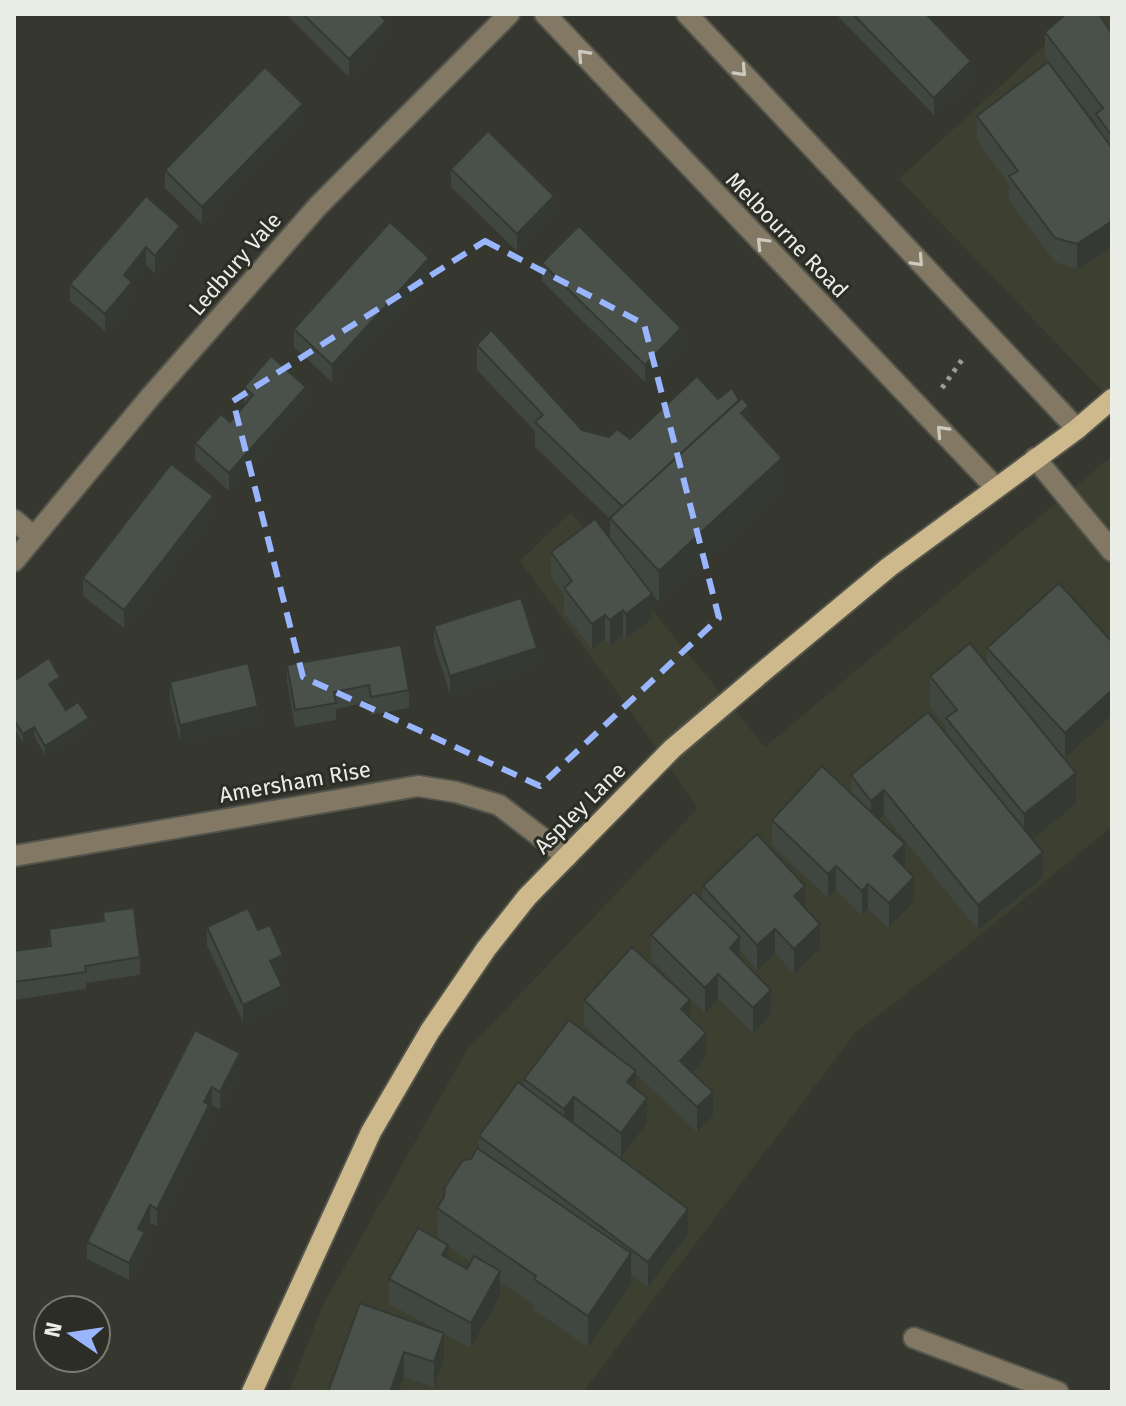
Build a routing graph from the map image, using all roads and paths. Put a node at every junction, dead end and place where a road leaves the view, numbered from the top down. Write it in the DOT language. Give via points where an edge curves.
graph roads {
  1 [pos="509,14"];
  2 [pos="545,14"];
  3 [pos="687,14"];
  4 [pos="984,330"];
  5 [pos="1112,399"];
  6 [pos="924,412"];
  7 [pos="1077,429"];
  8 [pos="1035,458"];
  9 [pos="996,488"];
  10 [pos="14,520"];
  11 [pos="33,536"];
  12 [pos="1112,551"];
  13 [pos="14,561"];
  14 [pos="14,856"];
  15 [pos="567,857"];
  16 [pos="914,1338"];
  17 [pos="252,1392"];
  18 [pos="1058,1392"];
  1 -- 11 [label="street, Ledbury Vale" via="318,206"];
  6 -- 2 [label="street, Melbourne Road, one-way"];
  3 -- 4 [label="street, one-way"];
  4 -- 6 [label="path"];
  4 -- 7 [label="street"];
  5 -- 7 [label="main road, Aspley Lane"];
  9 -- 6 [label="street, Melbourne Road, one-way"];
  7 -- 8 [label="main road, Aspley Lane"];
  8 -- 9 [label="main road, Aspley Lane"];
  8 -- 12 [label="street"];
  9 -- 15 [label="main road, Aspley Lane" via="889,567 683,740"];
  10 -- 11 [label="street"];
  11 -- 13 [label="street, Ledbury Vale"];
  14 -- 15 [label="street, Amersham Rise" via="418,786 499,805"];
  15 -- 17 [label="main road, Aspley Lane" via="518,907 430,1031 371,1132"];
  16 -- 18 [label="street"];
}
